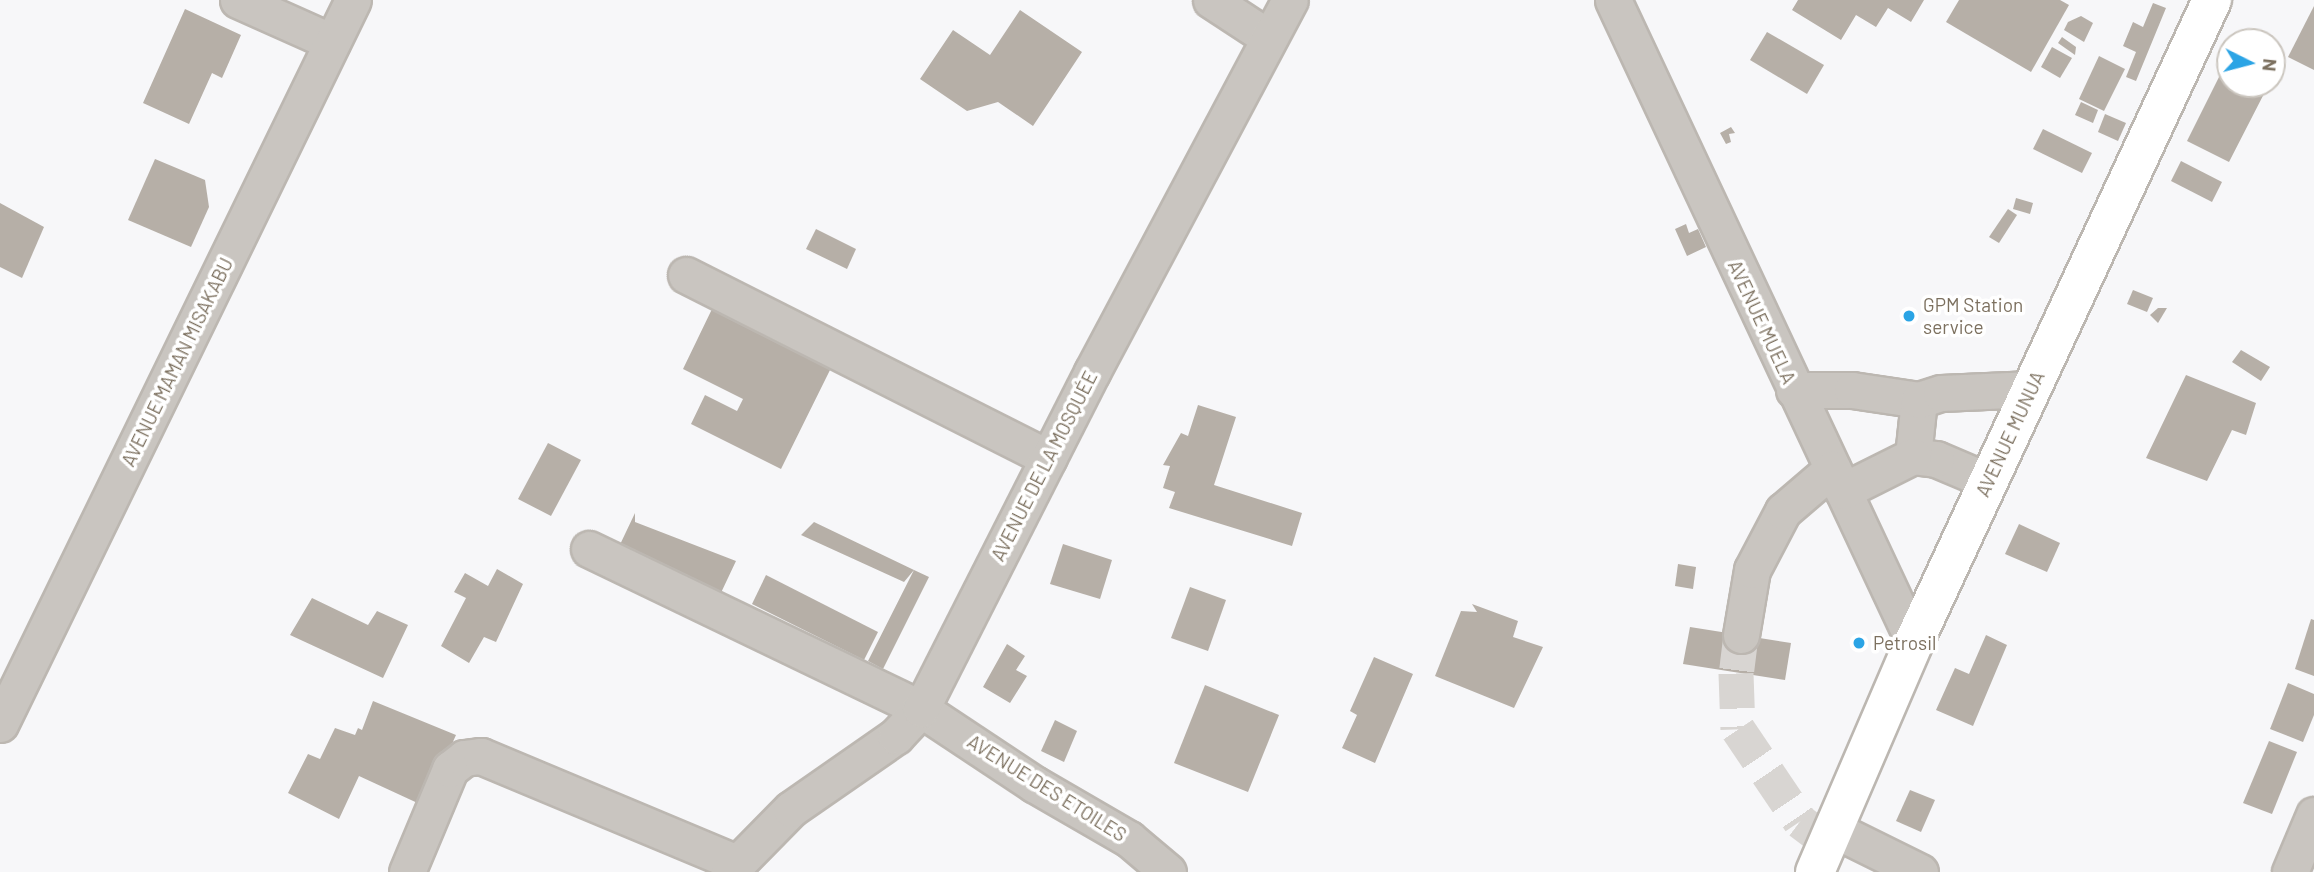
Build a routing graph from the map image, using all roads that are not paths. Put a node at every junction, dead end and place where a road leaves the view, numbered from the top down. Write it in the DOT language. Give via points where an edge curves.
graph roads {
  1 [pos="238,0"];
  2 [pos="353,0"];
  3 [pos="1211,0"];
  4 [pos="1290,0"];
  5 [pos="1613,0"];
  6 [pos="2212,0"];
  7 [pos="1269,38"];
  8 [pos="332,42"];
  9 [pos="686,275"];
  10 [pos="2032,388"];
  11 [pos="1794,390"];
  12 [pos="1919,400"];
  13 [pos="1913,456"];
  14 [pos="1048,458"];
  15 [pos="1838,480"];
  16 [pos="1988,481"];
  17 [pos="589,549"];
  18 [pos="1741,635"];
  19 [pos="1914,642"];
  20 [pos="921,709"];
  21 [pos="0,724"];
  22 [pos="2314,815"];
  23 [pos="1833,829"];
  24 [pos="733,868"];
  25 [pos="407,872"];
  26 [pos="1168,872"];
  27 [pos="1815,872"];
  28 [pos="1920,872"];
  29 [pos="2290,872"];
  1 -- 8 [label="street"];
  2 -- 8 [label="street, AVENUE MAMAN MISAKABU"];
  3 -- 7 [label="street"];
  4 -- 7 [label="street, AVENUE DE LA MOSQUÉE"];
  5 -- 11 [label="street, AVENUE MUELA"];
  6 -- 10 [label="main road, AVENUE MUNUA"];
  7 -- 14 [label="street, AVENUE DE LA MOSQUÉE"];
  8 -- 21 [label="street, AVENUE MAMAN MISAKABU"];
  9 -- 14 [label="street"];
  10 -- 12 [label="street" via="1941,393"];
  10 -- 16 [label="main road, AVENUE MUNUA"];
  11 -- 12 [label="street" via="1852,390"];
  11 -- 15 [label="street, AVENUE MUELA"];
  12 -- 13 [label="street"];
  13 -- 15 [label="street"];
  13 -- 16 [label="street" via="1936,459"];
  14 -- 20 [label="street, AVENUE DE LA MOSQUÉE"];
  15 -- 18 [label="street" via="1783,511 1752,570"];
  15 -- 19 [label="street, AVENUE MUELA"];
  16 -- 19 [label="main road, AVENUE MUNUA"];
  17 -- 20 [label="street, AVENUE DES ETOILES"];
  19 -- 23 [label="main road, AVENUE MUNUA"];
  20 -- 24 [label="street, AVENUE DE LA MOSQUÉE" via="895,736 791,809"];
  20 -- 26 [label="street, AVENUE DES ETOILES" via="1034,784 1129,839"];
  22 -- 29 [label="street"];
  23 -- 27 [label="main road, AVENUE MUNUA"];
  23 -- 28 [label="street"];
  24 -- 25 [label="street" via="481,756 464,758 450,769"];
}
